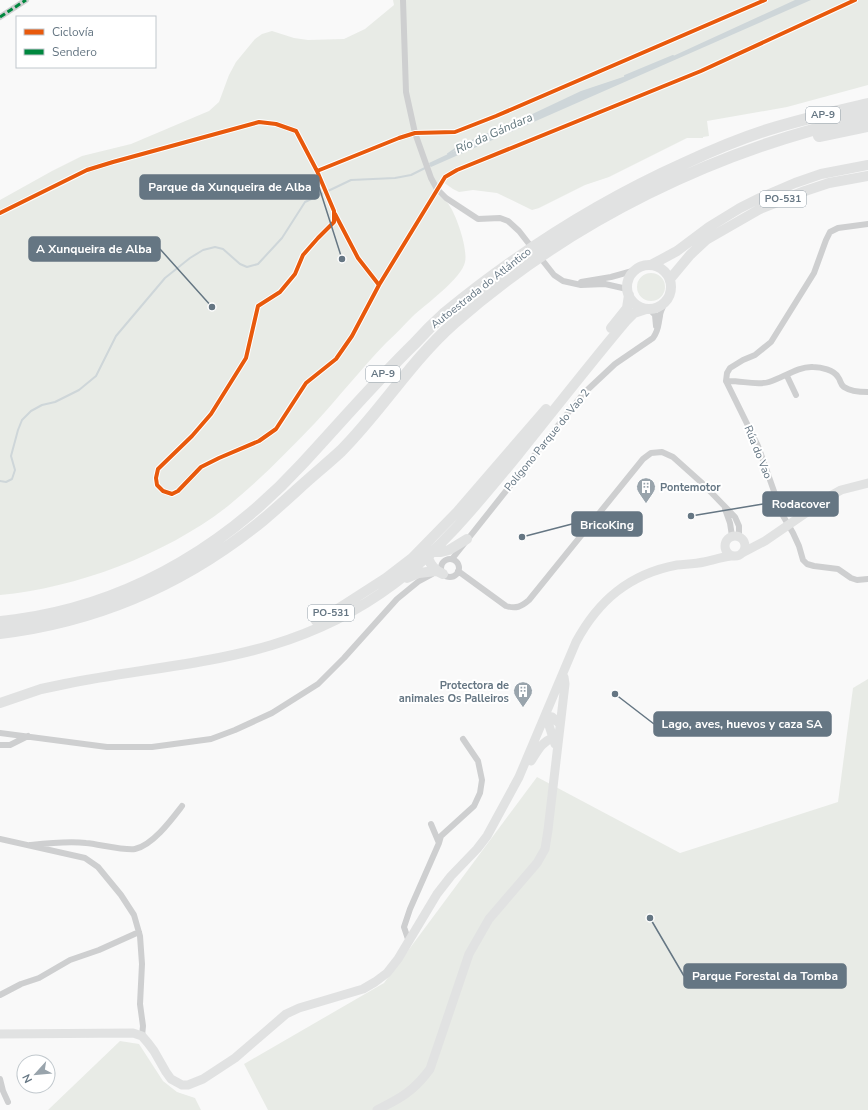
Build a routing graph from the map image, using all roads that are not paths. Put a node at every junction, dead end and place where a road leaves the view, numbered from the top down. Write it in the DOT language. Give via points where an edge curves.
graph roads {
  1 [pos="26,0"];
  2 [pos="403,0"];
  3 [pos="0,17"];
  4 [pos="868,98"];
  5 [pos="868,104"];
  6 [pos="868,116"];
  7 [pos="868,126"];
  8 [pos="778,127"];
  9 [pos="744,152"];
  10 [pos="868,165"];
  11 [pos="868,176"];
  12 [pos="868,224"];
  13 [pos="651,265"];
  14 [pos="636,270"];
  15 [pos="670,279"];
  16 [pos="570,284"];
  17 [pos="628,292"];
  18 [pos="664,304"];
  19 [pos="648,309"];
  20 [pos="655,335"];
  21 [pos="574,374"];
  22 [pos="787,376"];
  23 [pos="726,381"];
  24 [pos="868,392"];
  25 [pos="796,395"];
  26 [pos="868,483"];
  27 [pos="788,525"];
  28 [pos="467,539"];
  29 [pos="739,539"];
  30 [pos="758,544"];
  31 [pos="432,552"];
  32 [pos="728,552"];
  33 [pos="742,553"];
  34 [pos="452,559"];
  35 [pos="458,571"];
  36 [pos="439,573"];
  37 [pos="868,579"];
  38 [pos="390,585"];
  39 [pos="361,594"];
  40 [pos="396,599"];
  41 [pos="0,622"];
  42 [pos="0,633"];
  43 [pos="564,672"];
  44 [pos="0,698"];
  45 [pos="0,704"];
  46 [pos="546,716"];
  47 [pos="560,724"];
  48 [pos="0,733"];
  49 [pos="29,736"];
  50 [pos="463,738"];
  51 [pos="554,738"];
  52 [pos="0,745"];
  53 [pos="557,749"];
  54 [pos="519,777"];
  55 [pos="182,806"];
  56 [pos="431,824"];
  57 [pos="0,839"];
  58 [pos="439,843"];
  59 [pos="25,845"];
  60 [pos="139,932"];
  61 [pos="409,942"];
  62 [pos="0,995"];
  63 [pos="0,1034"];
  64 [pos="142,1036"];
  65 [pos="0,1079"];
  66 [pos="8,1102"];
  67 [pos="377,1110"];
  1 -- 3 [label="street"];
  2 -- 16 [label="street" via="406,92 415,133 437,189 478,219 500,218 508,221 554,275"];
  4 -- 8 [label="highway" via="801,115"];
  5 -- 8 [label="highway, Autoestrada do Atlántico / AP-9"];
  6 -- 9 [label="highway, Autoestrada do Atlántico / AP-9" via="780,139"];
  7 -- 9 [label="highway"];
  8 -- 41 [label="highway, Autoestrada do Atlántico / AP-9" via="711,151 648,180 548,237 497,273 442,316 391,366 281,486 253,512 200,552 143,584 113,596 55,613"];
  9 -- 42 [label="highway, Autoestrada do Atlántico / AP-9" via="677,179 619,208 571,236 490,293 453,324 416,362 341,450 263,520 203,564 170,583 111,608 39,628"];
  10 -- 13 [label="main road, PO-531" via="821,174 760,198 709,227 677,251"];
  11 -- 15 [label="main road, PO-531" via="829,183 760,209 706,240"];
  12 -- 23 [label="street" via="838,228 830,232 814,273 771,342 755,355 730,368"];
  13 -- 14 [label="main road, PO-531"];
  13 -- 15 [label="main road" via="662,269"];
  14 -- 16 [label="street"];
  14 -- 17 [label="main road, PO-531" via="628,281"];
  15 -- 18 [label="main road" via="671,292"];
  16 -- 17 [label="street" via="605,284"];
  17 -- 19 [label="main road" via="636,304"];
  17 -- 21 [label="main road, PO-531" via="626,308"];
  18 -- 19 [label="main road, PO-531"];
  18 -- 20 [label="street"];
  19 -- 20 [label="street" via="655,315"];
  19 -- 31 [label="main road, PO-531" via="634,313 626,321 466,518"];
  20 -- 28 [label="street, Polígono Parque do Vao 2" via="615,364 583,394"];
  21 -- 31 [label="main road" via="558,400 466,513 436,544"];
  21 -- 39 [label="main road, PO-531" via="458,512 412,558"];
  22 -- 23 [label="street" via="768,383"];
  22 -- 24 [label="street" via="813,367 830,371 840,379 840,384 846,389"];
  22 -- 25 [label="street"];
  23 -- 27 [label="street, Rúa do Vao" via="758,446 774,494"];
  26 -- 27 [label="street" via="841,490"];
  27 -- 30 [label="street"];
  27 -- 37 [label="street, Rúa do Vao" via="807,564 838,569 857,580"];
  28 -- 31 [label="main road" via="449,550"];
  28 -- 34 [label="street, Polígono Parque do Vao 2"];
  29 -- 30 [label="street"];
  29 -- 32 [label="street" via="726,541"];
  29 -- 33 [label="street" via="744,551"];
  29 -- 35 [label="street" via="734,517 702,483 673,458 662,452 651,453 643,459 523,605 514,608 506,606"];
  30 -- 33 [label="street"];
  31 -- 36 [label="main road" via="428,558"];
  31 -- 38 [label="main road, PO-531"];
  32 -- 33 [label="street" via="735,556"];
  32 -- 43 [label="street" via="709,561 659,570 628,583 611,596 586,624"];
  34 -- 35 [label="street" via="458,565"];
  34 -- 36 [label="street" via="446,559 442,563"];
  35 -- 36 [label="street" via="451,577"];
  36 -- 38 [label="main road" via="419,573"];
  36 -- 40 [label="street" via="418,581"];
  38 -- 39 [label="main road"];
  38 -- 40 [label="street"];
  38 -- 45 [label="main road, PO-531" via="332,621 271,645 220,657 41,689"];
  39 -- 44 [label="main road, PO-531" via="327,616 265,641 197,656 71,676"];
  40 -- 49 [label="street" via="318,684 272,713 211,739 152,747 107,746"];
  43 -- 46 [label="street"];
  43 -- 47 [label="street"];
  46 -- 47 [label="street" via="552,717"];
  46 -- 51 [label="street"];
  46 -- 54 [label="street"];
  47 -- 53 [label="street"];
  48 -- 49 [label="street"];
  49 -- 52 [label="street" via="10,745"];
  50 -- 58 [label="street" via="478,760 482,780 480,793 474,806 441,836"];
  51 -- 53 [label="street"];
  51 -- 54 [label="street" via="548,739 541,746"];
  53 -- 67 [label="street" via="544,849 537,863 489,919 469,954 430,1069 411,1091"];
  54 -- 61 [label="street" via="487,836 442,888"];
  55 -- 59 [label="street" via="166,827 144,846 134,849 85,843"];
  56 -- 58 [label="street"];
  57 -- 59 [label="street"];
  58 -- 61 [label="street" via="404,927"];
  59 -- 60 [label="street" via="85,858 98,867 134,915"];
  60 -- 62 [label="street" via="70,960 39,978"];
  60 -- 64 [label="street" via="142,964 140,1004 144,1026"];
  61 -- 64 [label="street" via="387,974 375,982 363,989 286,1014 235,1058 194,1083 182,1085 171,1079"];
  63 -- 64 [label="street" via="121,1032"];
  65 -- 66 [label="street"];
}
